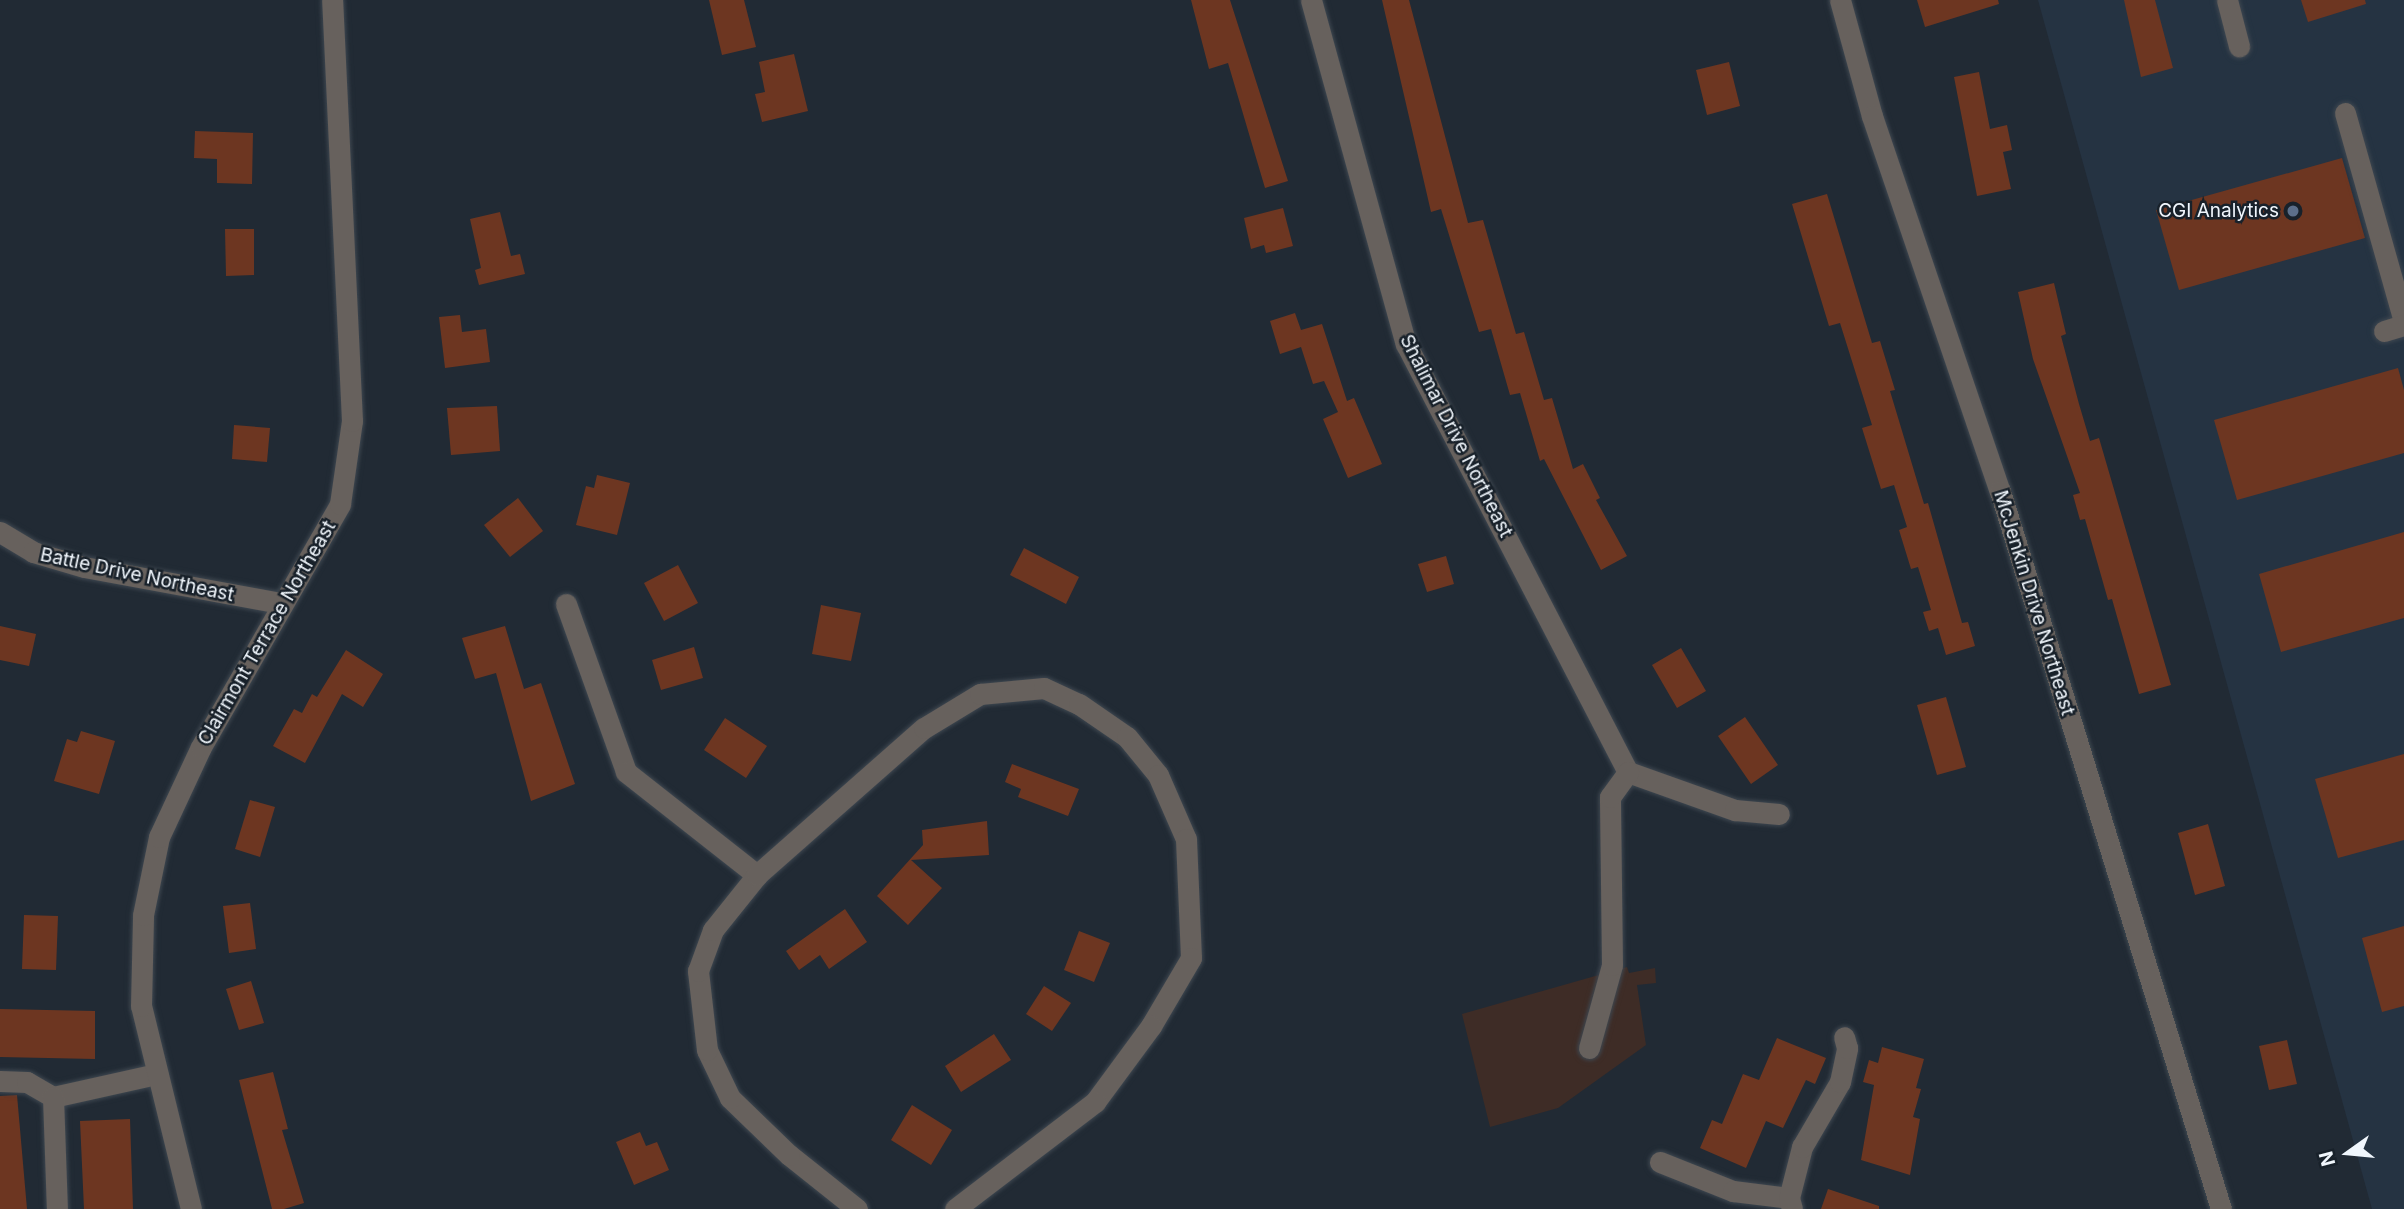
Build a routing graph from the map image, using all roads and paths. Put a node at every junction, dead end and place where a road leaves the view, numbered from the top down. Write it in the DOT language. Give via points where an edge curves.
graph roads {
  1 [pos="332,0"];
  2 [pos="1311,0"];
  3 [pos="1840,0"];
  4 [pos="2227,0"];
  5 [pos="2239,46"];
  6 [pos="2341,117"];
  7 [pos="2397,326"];
  8 [pos="0,532"];
  9 [pos="280,603"];
  10 [pos="566,604"];
  11 [pos="1628,772"];
  12 [pos="1779,814"];
  13 [pos="757,875"];
  14 [pos="1844,1037"];
  15 [pos="1589,1048"];
  16 [pos="157,1074"];
  17 [pos="0,1081"];
  18 [pos="53,1097"];
  19 [pos="1660,1162"];
  20 [pos="1791,1204"];
  21 [pos="57,1209"];
  22 [pos="191,1209"];
  23 [pos="857,1209"];
  24 [pos="955,1209"];
  25 [pos="2221,1209"];
  1 -- 9 [label="street, Clairmont Terrace Northeast" via="352,421 340,504 310,562"];
  2 -- 11 [label="street, Shalimar Drive Northeast" via="1406,344"];
  3 -- 25 [label="street, McJenkin Drive Northeast" via="1872,116 2000,491"];
  4 -- 5 [label="street"];
  6 -- 7 [label="street"];
  8 -- 9 [label="street, Battle Drive Northeast" via="33,552 83,567"];
  9 -- 16 [label="street, Clairmont Terrace Northeast" via="201,747 159,837 143,915 141,1006"];
  10 -- 13 [label="street" via="626,772"];
  11 -- 12 [label="street" via="1735,810"];
  11 -- 15 [label="street" via="1610,797 1612,965"];
  13 -- 23 [label="street" via="713,930 698,971 707,1050 730,1098 789,1155"];
  13 -- 24 [label="street" via="924,727 980,694 1044,688 1079,704 1127,737 1158,775 1186,839 1191,958 1151,1027 1095,1102"];
  14 -- 20 [label="street" via="1847,1048 1840,1082 1802,1147"];
  16 -- 18 [label="street"];
  16 -- 22 [label="street, Clairmont Terrace Northeast"];
  17 -- 18 [label="street" via="27,1082"];
  18 -- 21 [label="street"];
  19 -- 20 [label="street" via="1733,1191"];
}
